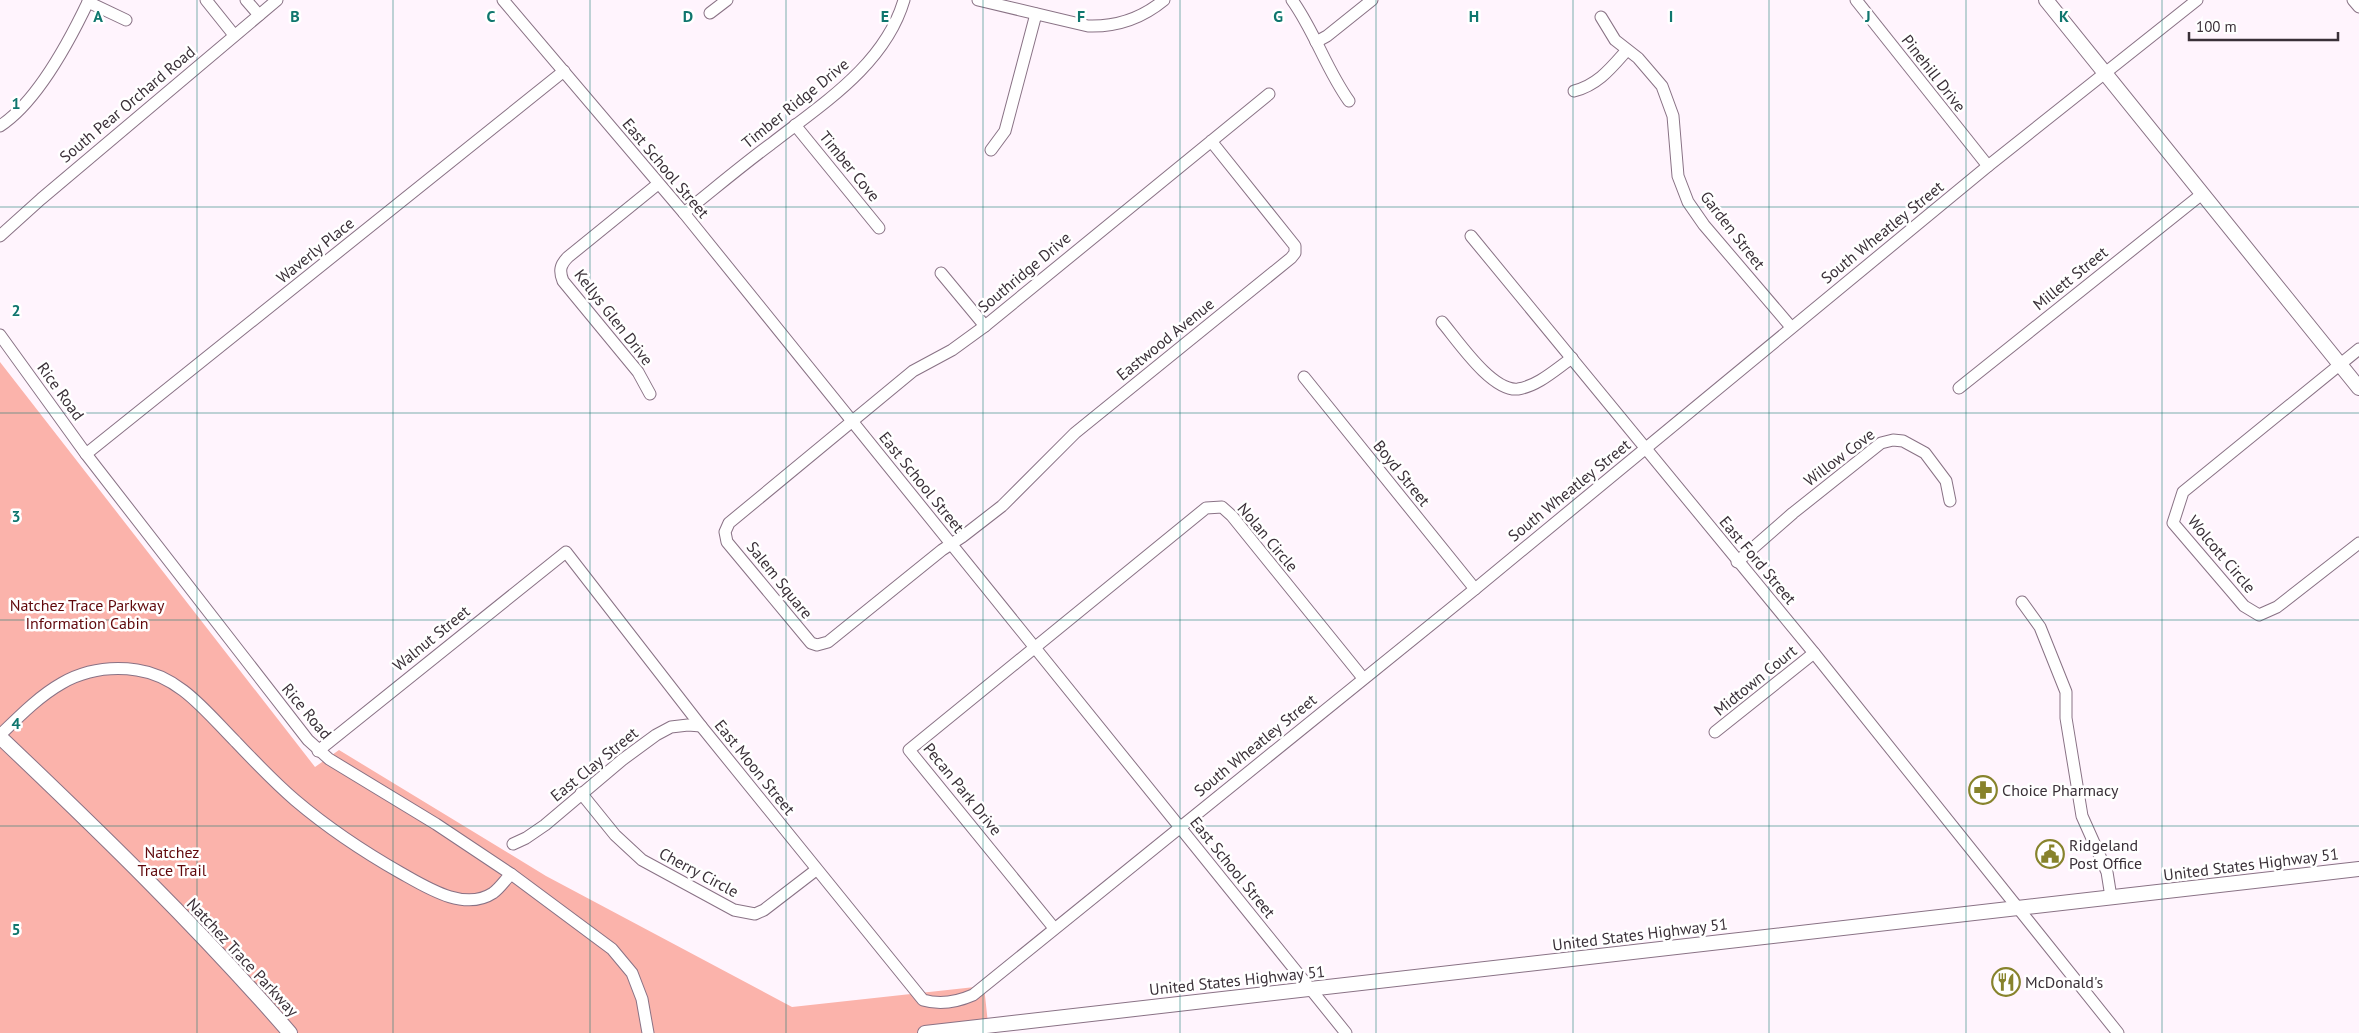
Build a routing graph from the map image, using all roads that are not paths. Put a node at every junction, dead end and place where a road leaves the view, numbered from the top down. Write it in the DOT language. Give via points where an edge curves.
graph roads {
  1 [pos="206,0"];
  2 [pos="246,0"];
  3 [pos="277,0"];
  4 [pos="503,0"];
  5 [pos="727,0"];
  6 [pos="904,0"];
  7 [pos="978,0"];
  8 [pos="1164,0"];
  9 [pos="1292,0"];
  10 [pos="1372,0"];
  11 [pos="1856,0"];
  12 [pos="2046,0"];
  13 [pos="2197,0"];
  14 [pos="2353,0"];
  15 [pos="88,1"];
  16 [pos="2359,7"];
  17 [pos="710,13"];
  18 [pos="1036,14"];
  19 [pos="259,15"];
  20 [pos="1601,17"];
  21 [pos="126,20"];
  22 [pos="234,35"];
  23 [pos="1316,42"];
  24 [pos="1627,50"];
  25 [pos="564,71"];
  26 [pos="2106,74"];
  27 [pos="1574,91"];
  28 [pos="1269,94"];
  29 [pos="1349,101"];
  30 [pos="795,125"];
  31 [pos="0,126"];
  32 [pos="1211,140"];
  33 [pos="991,150"];
  34 [pos="1988,166"];
  35 [pos="658,184"];
  36 [pos="2202,194"];
  37 [pos="684,213"];
  38 [pos="879,228"];
  39 [pos="0,236"];
  40 [pos="1471,236"];
  41 [pos="941,273"];
  42 [pos="1442,322"];
  43 [pos="985,326"];
  44 [pos="1791,327"];
  45 [pos="0,335"];
  46 [pos="2359,349"];
  47 [pos="1572,358"];
  48 [pos="2340,364"];
  49 [pos="1304,378"];
  50 [pos="1959,388"];
  51 [pos="2359,388"];
  52 [pos="650,394"];
  53 [pos="853,421"];
  54 [pos="1645,449"];
  55 [pos="86,454"];
  56 [pos="1950,500"];
  57 [pos="951,544"];
  58 [pos="2359,544"];
  59 [pos="566,552"];
  60 [pos="1737,562"];
  61 [pos="1475,588"];
  62 [pos="2022,602"];
  63 [pos="1035,648"];
  64 [pos="1814,653"];
  65 [pos="1363,678"];
  66 [pos="701,726"];
  67 [pos="1715,732"];
  68 [pos="0,736"];
  69 [pos="318,751"];
  70 [pos="581,793"];
  71 [pos="1180,826"];
  72 [pos="513,844"];
  73 [pos="2359,869"];
  74 [pos="816,870"];
  75 [pos="511,874"];
  76 [pos="2111,897"];
  77 [pos="2017,908"];
  78 [pos="1054,928"];
  79 [pos="1311,990"];
  80 [pos="960,1001"];
  81 [pos="290,1033"];
  82 [pos="648,1033"];
  83 [pos="924,1033"];
  84 [pos="1346,1033"];
  85 [pos="2118,1033"];
  1 -- 22 [label="street"];
  2 -- 19 [label="street"];
  3 -- 19 [label="street, South Pear Orchard Road"];
  4 -- 25 [label="street, East School Street"];
  5 -- 17 [label="street"];
  6 -- 30 [label="street, Timber Ridge Drive" via="889,36 874,57"];
  7 -- 18 [label="street"];
  8 -- 18 [label="street" via="1136,18 1104,27"];
  9 -- 23 [label="street"];
  10 -- 23 [label="street"];
  11 -- 34 [label="street, Pinehill Drive"];
  12 -- 26 [label="main road"];
  13 -- 26 [label="street, South Wheatley Street"];
  14 -- 16 [label="street"];
  15 -- 21 [label="street"];
  15 -- 31 [label="street" via="54,67"];
  18 -- 33 [label="street" via="1005,131"];
  19 -- 22 [label="street, South Pear Orchard Road"];
  20 -- 24 [label="street, Garden Street" via="1614,40"];
  22 -- 39 [label="street, South Pear Orchard Road"];
  23 -- 29 [label="street"];
  24 -- 27 [label="street" via="1602,78 1586,89"];
  24 -- 44 [label="street, Garden Street" via="1651,70 1662,86 1673,116 1678,176 1688,202"];
  25 -- 35 [label="street, East School Street"];
  25 -- 55 [label="street, Waverly Place"];
  26 -- 34 [label="street, South Wheatley Street"];
  26 -- 36 [label="main road"];
  28 -- 32 [label="street, Southridge Drive"];
  30 -- 37 [label="street, Timber Ridge Drive"];
  30 -- 38 [label="street, Timber Cove"];
  32 -- 43 [label="street, Southridge Drive"];
  32 -- 57 [label="street, Eastwood Avenue" via="1295,246 1295,252 1075,433 1002,506"];
  34 -- 44 [label="street, South Wheatley Street"];
  35 -- 37 [label="street, East School Street"];
  35 -- 52 [label="street, Kellys Glen Drive" via="562,263 560,274 638,372"];
  36 -- 48 [label="main road"];
  36 -- 50 [label="street, Millett Street"];
  37 -- 53 [label="street, East School Street"];
  40 -- 47 [label="street, East Ford Street"];
  41 -- 43 [label="street"];
  42 -- 47 [label="street" via="1485,373 1502,386 1518,389 1538,382"];
  43 -- 53 [label="street, Southridge Drive" via="960,345 913,371"];
  44 -- 54 [label="street, South Wheatley Street"];
  45 -- 55 [label="street, Rice Road"];
  46 -- 48 [label="street, Wolcott Circle"];
  47 -- 54 [label="street, East Ford Street"];
  48 -- 51 [label="main road"];
  48 -- 58 [label="street, Wolcott Circle" via="2183,492 2173,522 2244,606 2259,615 2277,607"];
  49 -- 61 [label="street, Boyd Street"];
  53 -- 57 [label="street, East School Street"];
  53 -- 57 [label="street, Salem Square" via="729,523 725,532 727,542 808,640 817,645 828,642"];
  54 -- 60 [label="street, East Ford Street"];
  54 -- 61 [label="street, South Wheatley Street"];
  55 -- 69 [label="street, Rice Road"];
  56 -- 60 [label="street, Willow Cove" via="1946,481 1924,454 1903,441 1881,443"];
  57 -- 63 [label="street, East School Street"];
  59 -- 66 [label="street, East Moon Street"];
  59 -- 69 [label="street, Walnut Street"];
  60 -- 64 [label="street, East Ford Street"];
  61 -- 65 [label="street, South Wheatley Street"];
  62 -- 76 [label="street" via="2040,627 2066,692 2066,718 2082,816 2107,872"];
  63 -- 65 [label="street, Nolan Circle" via="1206,508 1222,507"];
  63 -- 71 [label="street, East School Street"];
  63 -- 78 [label="street, Pecan Park Drive" via="909,750"];
  64 -- 67 [label="street, Midtown Court"];
  64 -- 77 [label="street, East Ford Street"];
  65 -- 71 [label="street, South Wheatley Street"];
  66 -- 70 [label="street, East Clay Street" via="671,728 656,735"];
  66 -- 74 [label="street, East Moon Street"];
  68 -- 75 [label="street" via="45,693 72,677 104,669 148,672 165,678 190,696 270,777 315,816 414,880 443,894 466,900 494,893"];
  68 -- 81 [label="main road, Natchez Trace Parkway" via="205,939"];
  69 -- 75 [label="street, Rice Road"];
  70 -- 72 [label="street, East Clay Street" via="545,825"];
  70 -- 74 [label="street, Cherry Circle" via="615,835 642,860 734,910 755,914 764,910"];
  71 -- 78 [label="street, South Wheatley Street"];
  71 -- 79 [label="street, East School Street"];
  73 -- 76 [label="main road, United States Highway 51"];
  74 -- 80 [label="street, East Moon Street" via="923,1000 933,1003"];
  75 -- 82 [label="street, Rice Road" via="597,936 622,960 632,973 642,999"];
  76 -- 77 [label="main road, United States Highway 51"];
  77 -- 79 [label="main road, United States Highway 51"];
  77 -- 85 [label="street, East Ford Street"];
  78 -- 80 [label="street, South Wheatley Street" via="973,996"];
  79 -- 83 [label="main road, United States Highway 51"];
  79 -- 84 [label="street, East School Street"];
}
